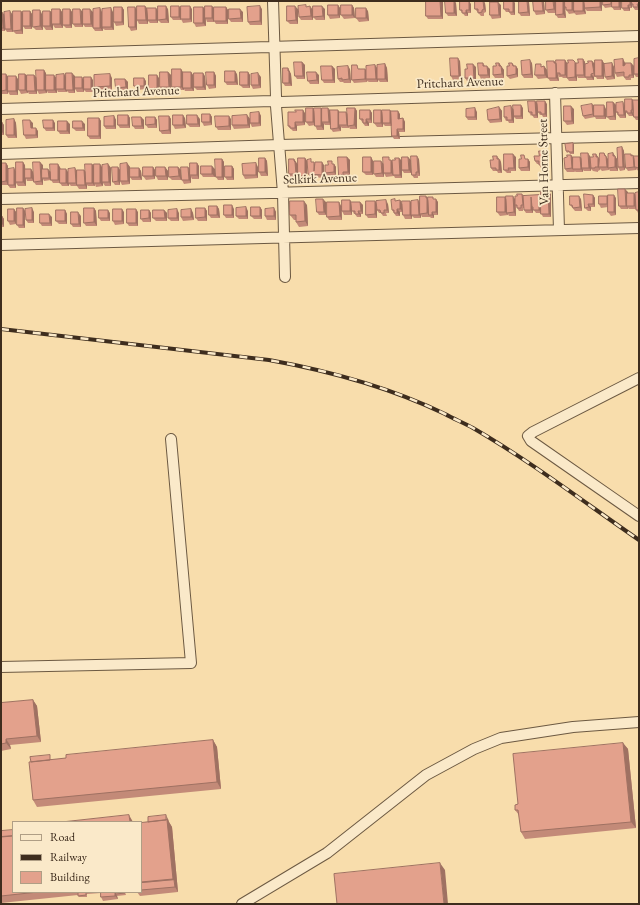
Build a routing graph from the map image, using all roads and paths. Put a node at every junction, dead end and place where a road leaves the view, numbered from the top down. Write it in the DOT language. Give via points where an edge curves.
graph roads {
  1 [pos="273,1"];
  2 [pos="639,36"];
  3 [pos="275,46"];
  4 [pos="1,55"];
  5 [pos="639,91"];
  6 [pos="555,93"];
  7 [pos="276,102"];
  8 [pos="1,109"];
  9 [pos="639,136"];
  10 [pos="556,138"];
  11 [pos="280,145"];
  12 [pos="1,154"];
  13 [pos="639,182"];
  14 [pos="557,185"];
  15 [pos="283,193"];
  16 [pos="1,199"];
  17 [pos="639,228"];
  18 [pos="558,230"];
  19 [pos="284,238"];
  20 [pos="1,245"];
  21 [pos="285,277"];
  22 [pos="639,378"];
  23 [pos="171,439"];
  24 [pos="639,516"];
  25 [pos="1,667"];
  26 [pos="639,722"];
  27 [pos="242,904"];
  1 -- 3 [label="street"];
  2 -- 3 [label="street"];
  3 -- 4 [label="street"];
  3 -- 7 [label="street"];
  5 -- 6 [label="street, Pritchard Avenue"];
  6 -- 7 [label="street, Pritchard Avenue"];
  6 -- 10 [label="street, Van Horne Street"];
  7 -- 8 [label="street, Pritchard Avenue"];
  7 -- 11 [label="street"];
  9 -- 10 [label="street"];
  10 -- 11 [label="street"];
  10 -- 14 [label="street, Van Horne Street"];
  11 -- 12 [label="street"];
  11 -- 15 [label="street"];
  13 -- 14 [label="street, Selkirk Avenue"];
  14 -- 15 [label="street, Selkirk Avenue"];
  14 -- 18 [label="street, Van Horne Street"];
  15 -- 16 [label="street, Selkirk Avenue"];
  15 -- 19 [label="street"];
  17 -- 18 [label="street"];
  18 -- 19 [label="street"];
  19 -- 20 [label="street"];
  19 -- 21 [label="street"];
  22 -- 24 [label="street" via="528,436 531,441"];
  23 -- 25 [label="street" via="190,663"];
  26 -- 27 [label="street" via="573,727 501,738 474,749 426,775 327,853"];
}
